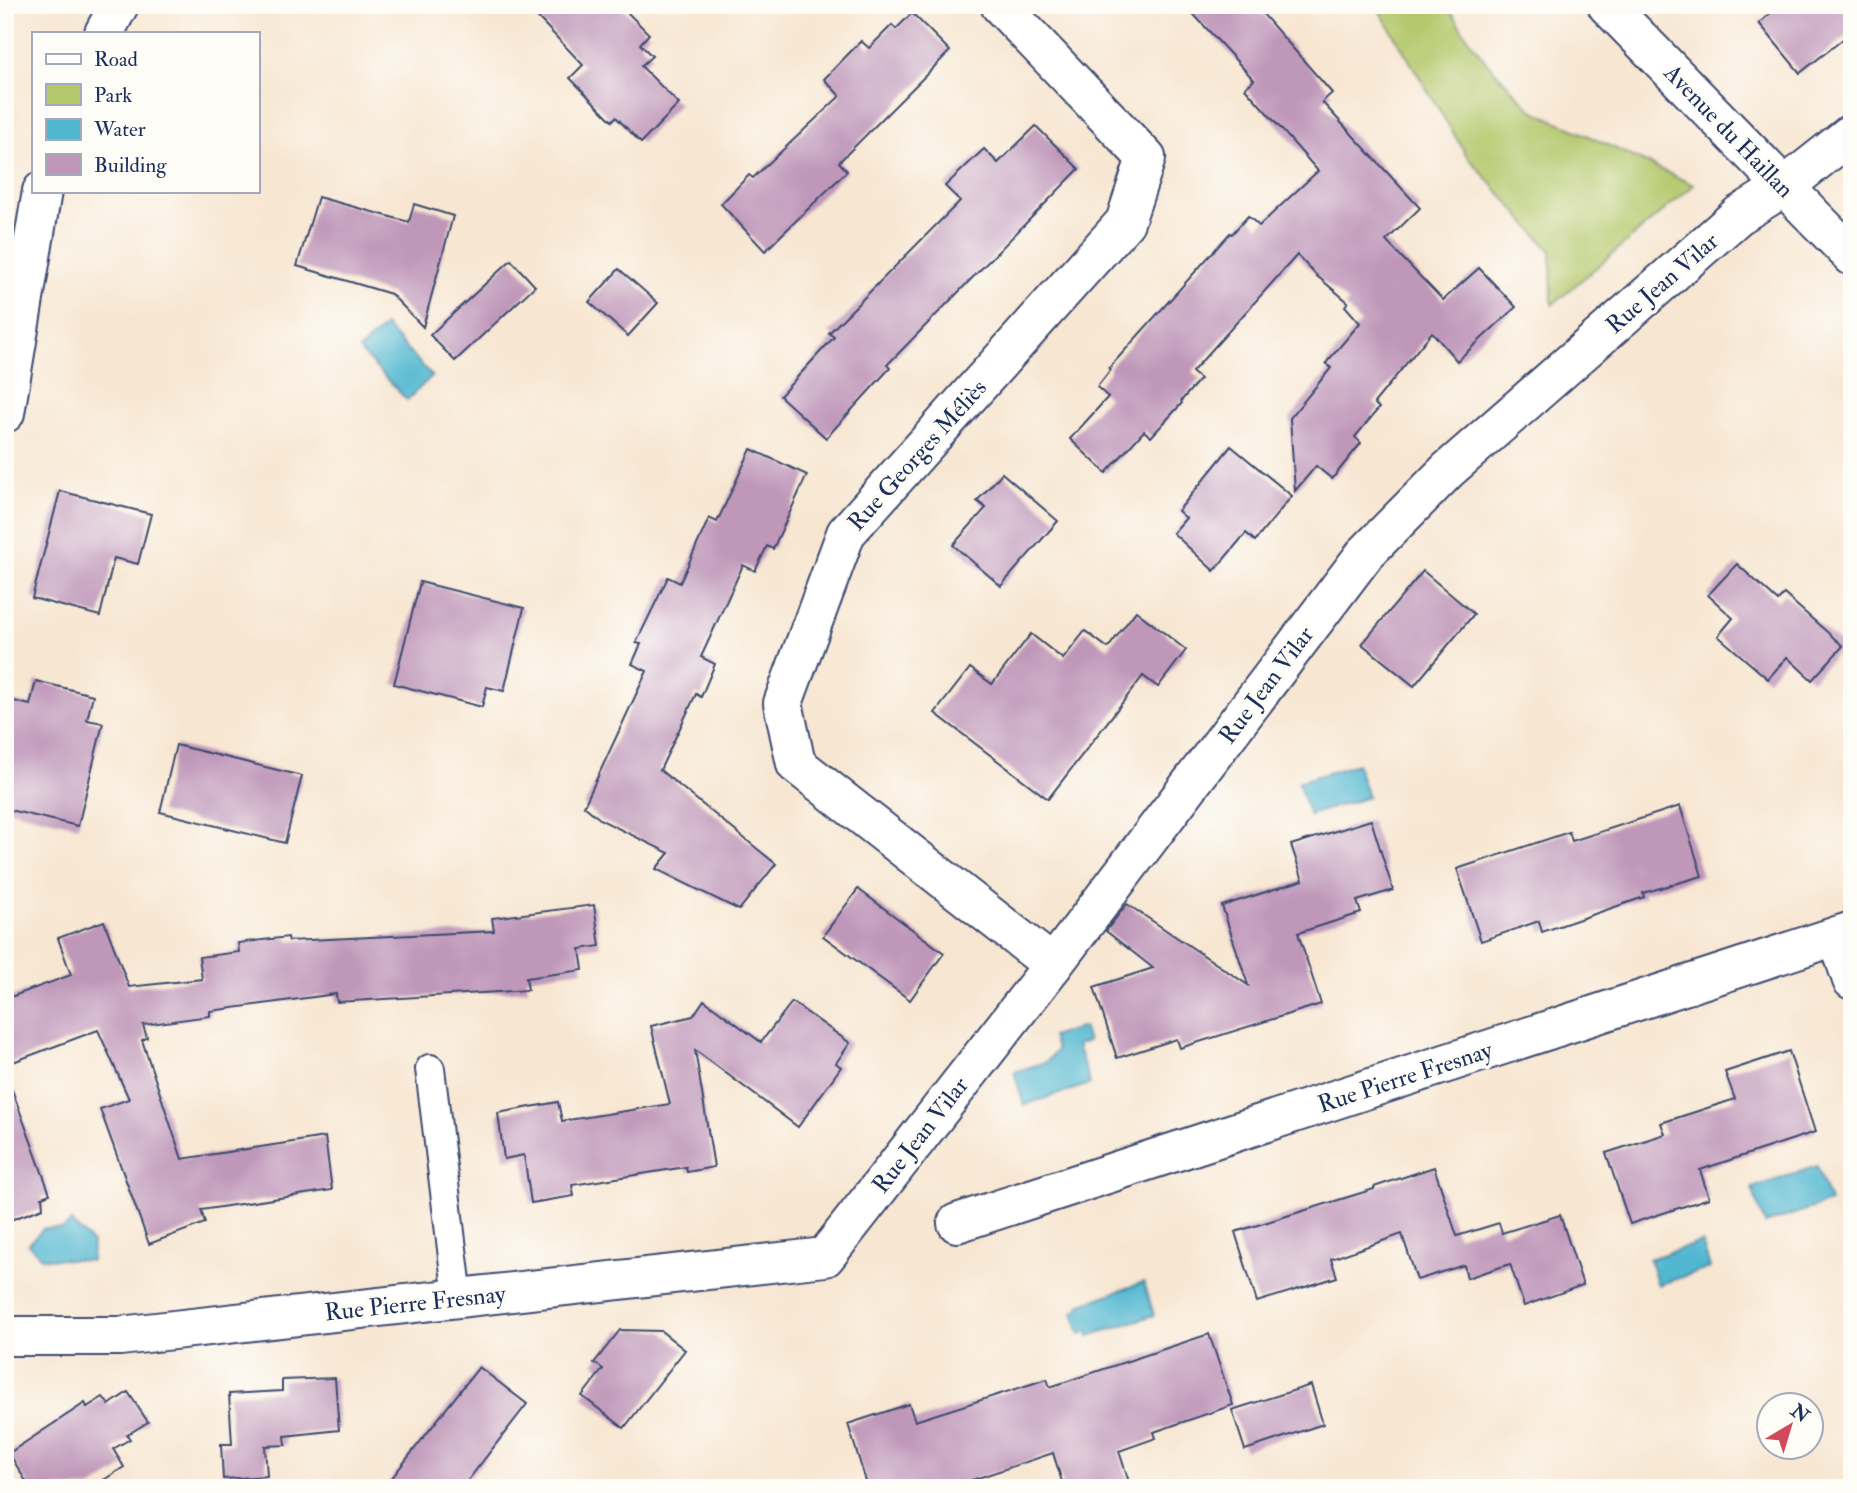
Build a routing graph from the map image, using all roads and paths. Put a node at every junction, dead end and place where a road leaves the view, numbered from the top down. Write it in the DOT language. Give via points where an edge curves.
graph roads {
  1 [pos="119,5"];
  2 [pos="1000,5"];
  3 [pos="1607,5"];
  4 [pos="105,32"];
  5 [pos="1852,133"];
  6 [pos="1784,187"];
  7 [pos="41,192"];
  8 [pos="1852,256"];
  9 [pos="5,413"];
  10 [pos="1844,934"];
  11 [pos="1054,965"];
  12 [pos="1852,980"];
  13 [pos="430,1069"];
  14 [pos="957,1223"];
  15 [pos="825,1257"];
  16 [pos="458,1298"];
  17 [pos="5,1336"];
  1 -- 4 [label="street"];
  2 -- 11 [label="street, Rue Georges Méliès" via="1146,158 1125,222 846,533 783,703 796,764"];
  3 -- 6 [label="street, Avenue du Haillan"];
  5 -- 6 [label="street, Rue Jean Vilar"];
  6 -- 8 [label="street, Avenue du Haillan"];
  6 -- 11 [label="street, Rue Jean Vilar" via="1739,215 1479,442 1365,554"];
  7 -- 9 [label="street"];
  10 -- 12 [label="street"];
  10 -- 14 [label="street, Rue Pierre Fresnay"];
  11 -- 15 [label="street, Rue Jean Vilar"];
  13 -- 16 [label="lane"];
  15 -- 16 [label="street, Rue Pierre Fresnay"];
  16 -- 17 [label="street, Rue Pierre Fresnay" via="120,1336"];
}
